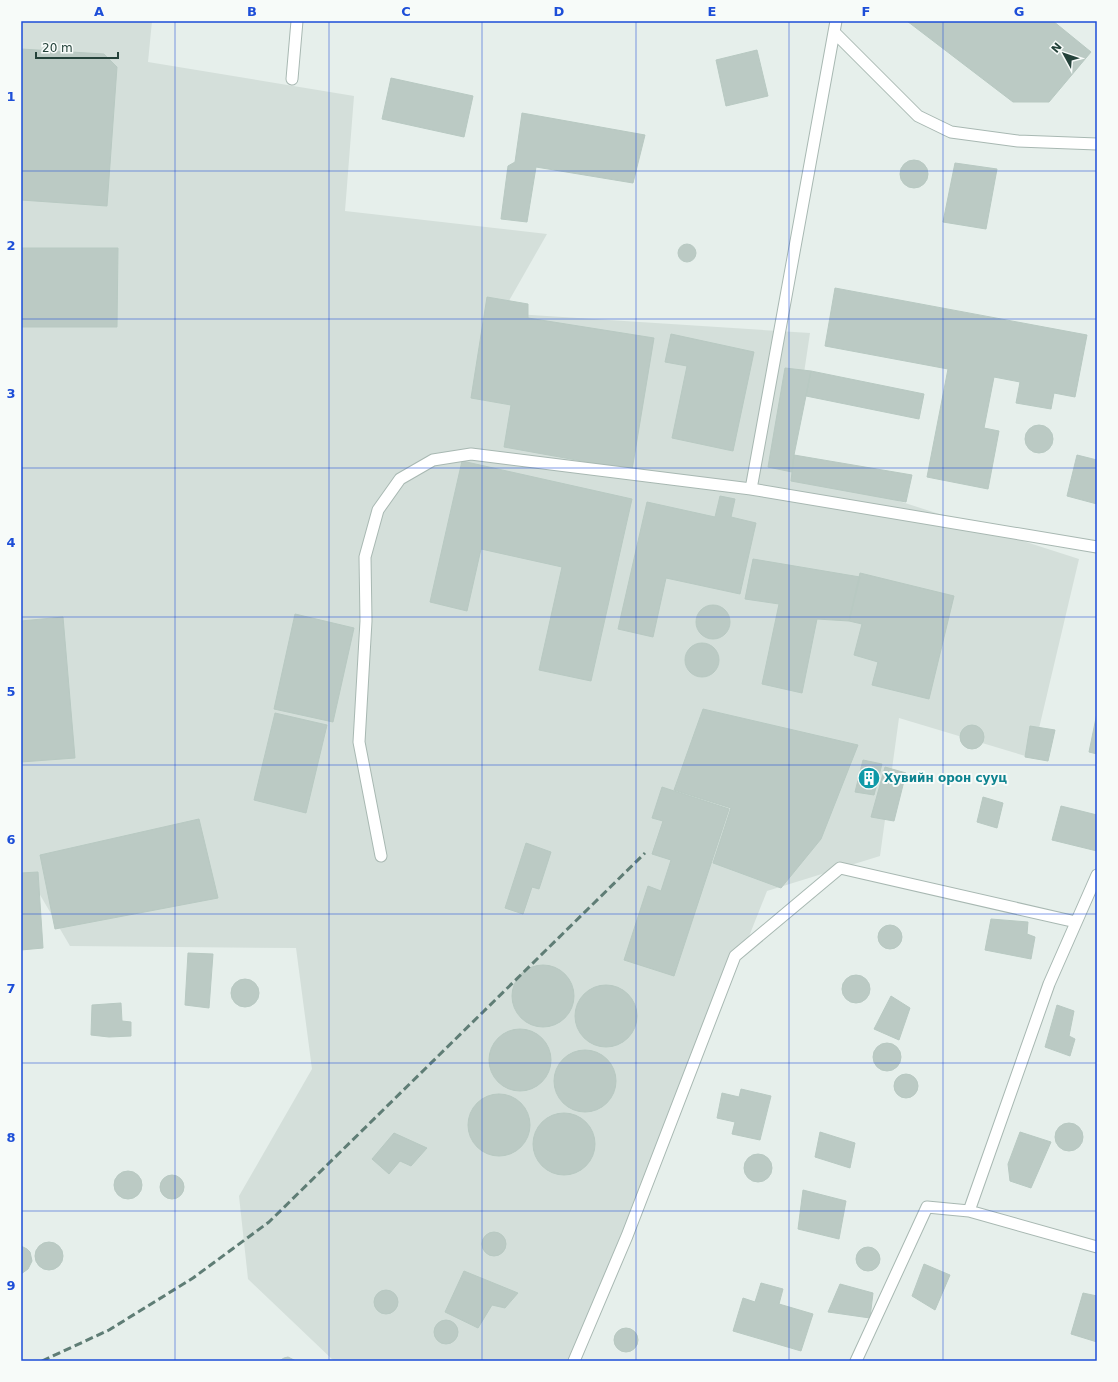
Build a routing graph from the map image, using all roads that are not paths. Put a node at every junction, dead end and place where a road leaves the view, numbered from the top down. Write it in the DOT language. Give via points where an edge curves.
graph roads {
  1 [pos="297,21"];
  2 [pos="835,27"];
  3 [pos="292,79"];
  4 [pos="1097,144"];
  5 [pos="750,489"];
  6 [pos="1097,547"];
  7 [pos="381,856"];
  8 [pos="1097,875"];
  9 [pos="1076,922"];
  10 [pos="969,1211"];
  11 [pos="1097,1247"];
  12 [pos="574,1361"];
  13 [pos="856,1361"];
  1 -- 3 [label="lane"];
  2 -- 4 [label="lane" via="918,116 951,132 1018,141"];
  2 -- 5 [label="lane"];
  5 -- 6 [label="lane"];
  5 -- 7 [label="lane" via="471,454 433,460 400,479 378,510 365,557 366,621 359,742"];
  8 -- 9 [label="lane"];
  9 -- 10 [label="lane" via="1049,984"];
  9 -- 12 [label="lane" via="840,868 735,956 627,1236"];
  10 -- 11 [label="lane"];
  10 -- 13 [label="lane" via="926,1207"];
}
